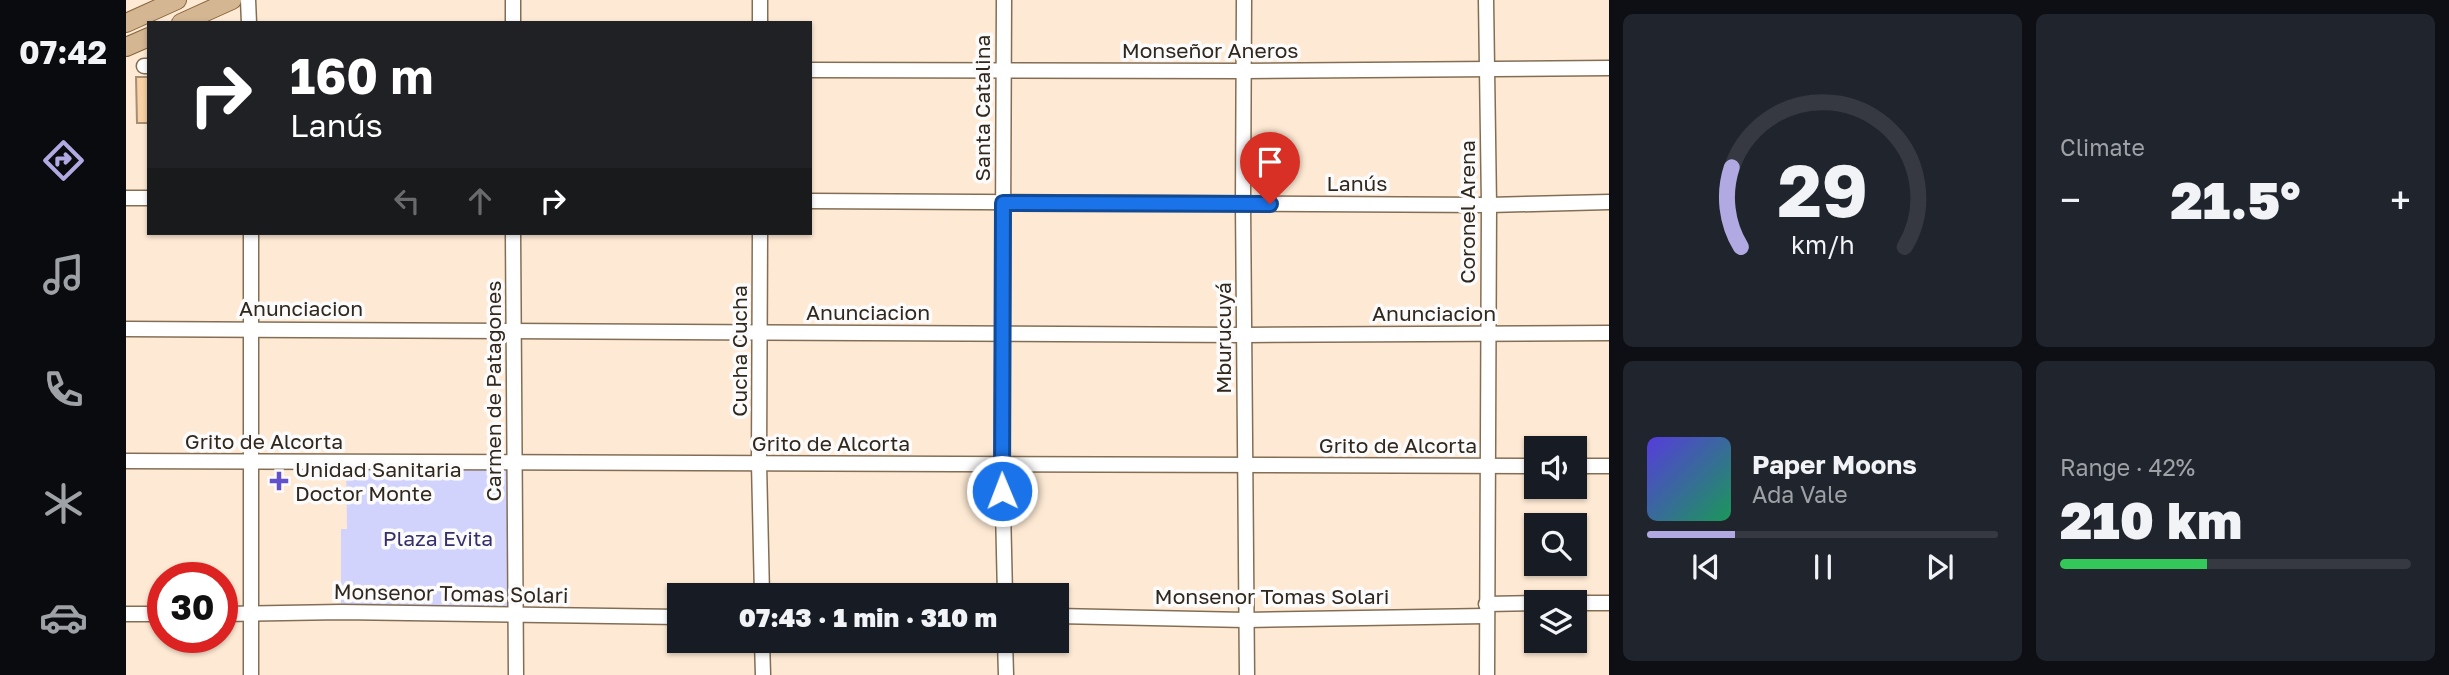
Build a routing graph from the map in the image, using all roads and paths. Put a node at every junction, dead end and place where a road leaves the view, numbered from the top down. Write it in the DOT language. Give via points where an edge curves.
graph roads {
  1 [pos="177,0"];
  2 [pos="232,0"];
  3 [pos="248,0"];
  4 [pos="513,0"];
  5 [pos="760,0"];
  6 [pos="1004,0"];
  7 [pos="1244,0"];
  8 [pos="1486,0"];
  9 [pos="185,21"];
  10 [pos="249,21"];
  11 [pos="513,21"];
  12 [pos="760,21"];
  13 [pos="126,23"];
  14 [pos="147,38"];
  15 [pos="126,47"];
  16 [pos="1609,68"];
  17 [pos="1487,69"];
  18 [pos="812,70"];
  19 [pos="1005,71"];
  20 [pos="1244,71"];
  21 [pos="126,198"];
  22 [pos="147,198"];
  23 [pos="812,201"];
  24 [pos="1609,202"];
  25 [pos="1003,203"];
  26 [pos="1243,204"];
  27 [pos="1489,205"];
  28 [pos="251,235"];
  29 [pos="513,235"];
  30 [pos="760,235"];
  31 [pos="126,329"];
  32 [pos="251,329"];
  33 [pos="515,330"];
  34 [pos="760,332"];
  35 [pos="1609,333"];
  36 [pos="1003,334"];
  37 [pos="1488,334"];
  38 [pos="1245,335"];
  39 [pos="126,461"];
  40 [pos="250,461"];
  41 [pos="514,462"];
  42 [pos="759,463"];
  43 [pos="1002,465"];
  44 [pos="1245,466"];
  45 [pos="1487,466"];
  46 [pos="1524,466"];
  47 [pos="1587,466"];
  48 [pos="1609,466"];
  49 [pos="762,583"];
  50 [pos="1004,583"];
  51 [pos="1587,603"];
  52 [pos="1609,603"];
  53 [pos="1524,605"];
  54 [pos="1486,610"];
  55 [pos="126,614"];
  56 [pos="147,614"];
  57 [pos="238,614"];
  58 [pos="251,614"];
  59 [pos="515,615"];
  60 [pos="1069,616"];
  61 [pos="667,617"];
  62 [pos="1246,620"];
  63 [pos="762,653"];
  64 [pos="1005,653"];
  65 [pos="251,675"];
  66 [pos="516,675"];
  67 [pos="763,675"];
  68 [pos="1006,675"];
  69 [pos="1247,675"];
  70 [pos="1487,675"];
  1 -- 13 [label="main road"];
  2 -- 9 [label="main road"];
  3 -- 10 [label="street"];
  4 -- 11 [label="street"];
  5 -- 12 [label="street"];
  6 -- 19 [label="street, Santa Catalina"];
  7 -- 20 [label="street, Mburucuyá"];
  8 -- 17 [label="street, Coronel Arena"];
  14 -- 15 [label="main road"];
  16 -- 17 [label="street, Monseñor Aneros"];
  17 -- 20 [label="street, Monseñor Aneros"];
  17 -- 27 [label="street, Coronel Arena"];
  18 -- 19 [label="street, Monseñor Aneros"];
  19 -- 20 [label="street, Monseñor Aneros"];
  19 -- 25 [label="street, Santa Catalina"];
  20 -- 26 [label="street, Mburucuyá"];
  21 -- 22 [label="street"];
  23 -- 25 [label="street, Lanús"];
  24 -- 27 [label="street, Lanús"];
  25 -- 26 [label="street, Lanús"];
  25 -- 36 [label="street, Santa Catalina"];
  26 -- 27 [label="street, Lanús"];
  26 -- 38 [label="street, Mburucuyá"];
  27 -- 37 [label="street, Coronel Arena"];
  28 -- 32 [label="street"];
  29 -- 33 [label="street, Carmen de Patagones"];
  30 -- 34 [label="street, Cucha Cucha"];
  31 -- 32 [label="street, Anunciacion"];
  32 -- 33 [label="street, Anunciacion"];
  32 -- 40 [label="street"];
  33 -- 34 [label="street, Anunciacion"];
  33 -- 41 [label="street, Carmen de Patagones"];
  34 -- 36 [label="street, Anunciacion"];
  34 -- 42 [label="street, Cucha Cucha"];
  35 -- 37 [label="street, Anunciacion"];
  36 -- 38 [label="street, Anunciacion"];
  36 -- 43 [label="street, Santa Catalina"];
  37 -- 38 [label="street, Anunciacion"];
  37 -- 45 [label="street, Coronel Arena"];
  38 -- 44 [label="street, Mburucuyá"];
  39 -- 40 [label="street, Grito de Alcorta"];
  40 -- 41 [label="street, Grito de Alcorta"];
  40 -- 58 [label="street"];
  41 -- 42 [label="street, Grito de Alcorta"];
  41 -- 59 [label="street, Carmen de Patagones"];
  42 -- 43 [label="street, Grito de Alcorta"];
  42 -- 49 [label="street, Cucha Cucha"];
  43 -- 44 [label="street, Grito de Alcorta"];
  43 -- 50 [label="street, Santa Catalina"];
  44 -- 45 [label="street, Grito de Alcorta"];
  44 -- 62 [label="street, Mburucuyá"];
  45 -- 46 [label="street, Grito de Alcorta"];
  45 -- 54 [label="street, Coronel Arena"];
  47 -- 48 [label="street"];
  51 -- 52 [label="street"];
  53 -- 54 [label="street, Monsenor Tomas Solari"];
  54 -- 62 [label="street, Monsenor Tomas Solari"];
  54 -- 70 [label="street, Coronel Arena"];
  55 -- 56 [label="street"];
  57 -- 58 [label="street, Monsenor Tomas Solari"];
  58 -- 59 [label="street, Monsenor Tomas Solari"];
  58 -- 65 [label="street"];
  59 -- 61 [label="street, Monsenor Tomas Solari"];
  59 -- 66 [label="street, Carmen de Patagones"];
  60 -- 62 [label="street, Monsenor Tomas Solari"];
  62 -- 69 [label="street, Mburucuyá"];
  63 -- 67 [label="street"];
  64 -- 68 [label="street"];
}
